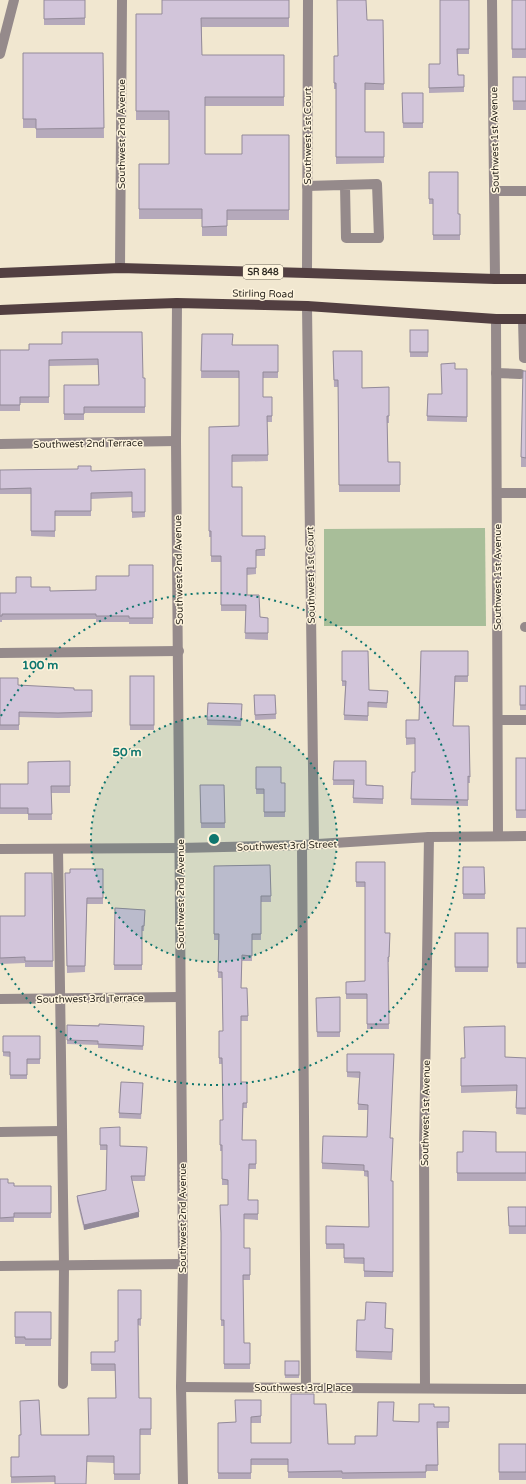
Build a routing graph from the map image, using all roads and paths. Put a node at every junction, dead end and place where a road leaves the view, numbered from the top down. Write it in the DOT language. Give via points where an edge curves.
graph roads {
  1 [pos="14,0"];
  2 [pos="122,0"];
  3 [pos="308,0"];
  4 [pos="492,0"];
  5 [pos="0,54"];
  6 [pos="345,185"];
  7 [pos="307,186"];
  8 [pos="494,191"];
  9 [pos="526,191"];
  10 [pos="120,268"];
  11 [pos="0,273"];
  12 [pos="307,273"];
  13 [pos="495,279"];
  14 [pos="526,279"];
  15 [pos="178,303"];
  16 [pos="307,306"];
  17 [pos="0,310"];
  18 [pos="496,319"];
  19 [pos="525,319"];
  20 [pos="526,358"];
  21 [pos="496,373"];
  22 [pos="520,374"];
  23 [pos="176,442"];
  24 [pos="0,444"];
  25 [pos="497,493"];
  26 [pos="526,493"];
  27 [pos="179,651"];
  28 [pos="0,653"];
  29 [pos="498,720"];
  30 [pos="526,720"];
  31 [pos="498,836"];
  32 [pos="526,836"];
  33 [pos="429,837"];
  34 [pos="314,844"];
  35 [pos="302,845"];
  36 [pos="180,848"];
  37 [pos="58,849"];
  38 [pos="0,850"];
  39 [pos="180,997"];
  40 [pos="60,998"];
  41 [pos="0,999"];
  42 [pos="61,1131"];
  43 [pos="0,1132"];
  44 [pos="183,1264"];
  45 [pos="64,1265"];
  46 [pos="0,1266"];
  47 [pos="63,1384"];
  48 [pos="181,1387"];
  49 [pos="306,1388"];
  50 [pos="426,1388"];
  51 [pos="526,1389"];
  52 [pos="183,1484"];
  1 -- 5 [label="street"];
  2 -- 10 [label="street, Southwest 2nd Avenue"];
  3 -- 7 [label="street, Southwest 1st Court"];
  4 -- 8 [label="street, Southwest 1st Avenue"];
  6 -- 6 [label="street" via="377,184 379,238 346,238"];
  6 -- 7 [label="street"];
  7 -- 12 [label="street, Southwest 1st Court"];
  8 -- 9 [label="street"];
  8 -- 13 [label="street, Southwest 1st Avenue"];
  10 -- 11 [label="main road, SR 848"];
  10 -- 12 [label="main road, SR 848"];
  12 -- 13 [label="main road, SR 848"];
  13 -- 14 [label="main road, SR 848"];
  15 -- 16 [label="main road, Stirling Road"];
  15 -- 17 [label="main road, Stirling Road"];
  15 -- 23 [label="street, Southwest 2nd Avenue"];
  16 -- 18 [label="main road, Stirling Road"];
  16 -- 34 [label="street, Southwest 1st Court"];
  18 -- 19 [label="main road, Stirling Road"];
  18 -- 21 [label="street, Southwest 1st Avenue"];
  19 -- 20 [label="street"];
  21 -- 22 [label="street"];
  21 -- 25 [label="street, Southwest 1st Avenue"];
  23 -- 24 [label="street, Southwest 2nd Terrace"];
  23 -- 27 [label="street, Southwest 2nd Avenue"];
  25 -- 26 [label="street"];
  25 -- 29 [label="street, Southwest 1st Avenue"];
  27 -- 28 [label="street"];
  27 -- 36 [label="street, Southwest 2nd Avenue"];
  29 -- 30 [label="street"];
  29 -- 31 [label="street, Southwest 1st Avenue"];
  31 -- 32 [label="street, Southwest 3rd Street"];
  31 -- 33 [label="street, Southwest 3rd Street"];
  33 -- 34 [label="street, Southwest 3rd Street"];
  33 -- 50 [label="street, Southwest 1st Avenue" via="424,1148"];
  34 -- 35 [label="street, Southwest 3rd Street"];
  35 -- 36 [label="street, Southwest 3rd Street"];
  35 -- 49 [label="street"];
  36 -- 37 [label="street, Southwest 3rd Street"];
  36 -- 39 [label="street, Southwest 2nd Avenue"];
  37 -- 38 [label="street, Southwest 3rd Street"];
  37 -- 40 [label="street"];
  39 -- 40 [label="street, Southwest 3rd Terrace"];
  39 -- 44 [label="street, Southwest 2nd Avenue"];
  40 -- 41 [label="street, Southwest 3rd Terrace"];
  40 -- 42 [label="street"];
  42 -- 43 [label="street"];
  42 -- 45 [label="street"];
  44 -- 45 [label="street"];
  44 -- 48 [label="street, Southwest 2nd Avenue"];
  45 -- 46 [label="street"];
  45 -- 47 [label="street"];
  48 -- 49 [label="street, Southwest 3rd Place"];
  48 -- 52 [label="street, Southwest 2nd Avenue"];
  49 -- 50 [label="street, Southwest 3rd Place"];
  50 -- 51 [label="street, Southwest 3rd Place"];
}
